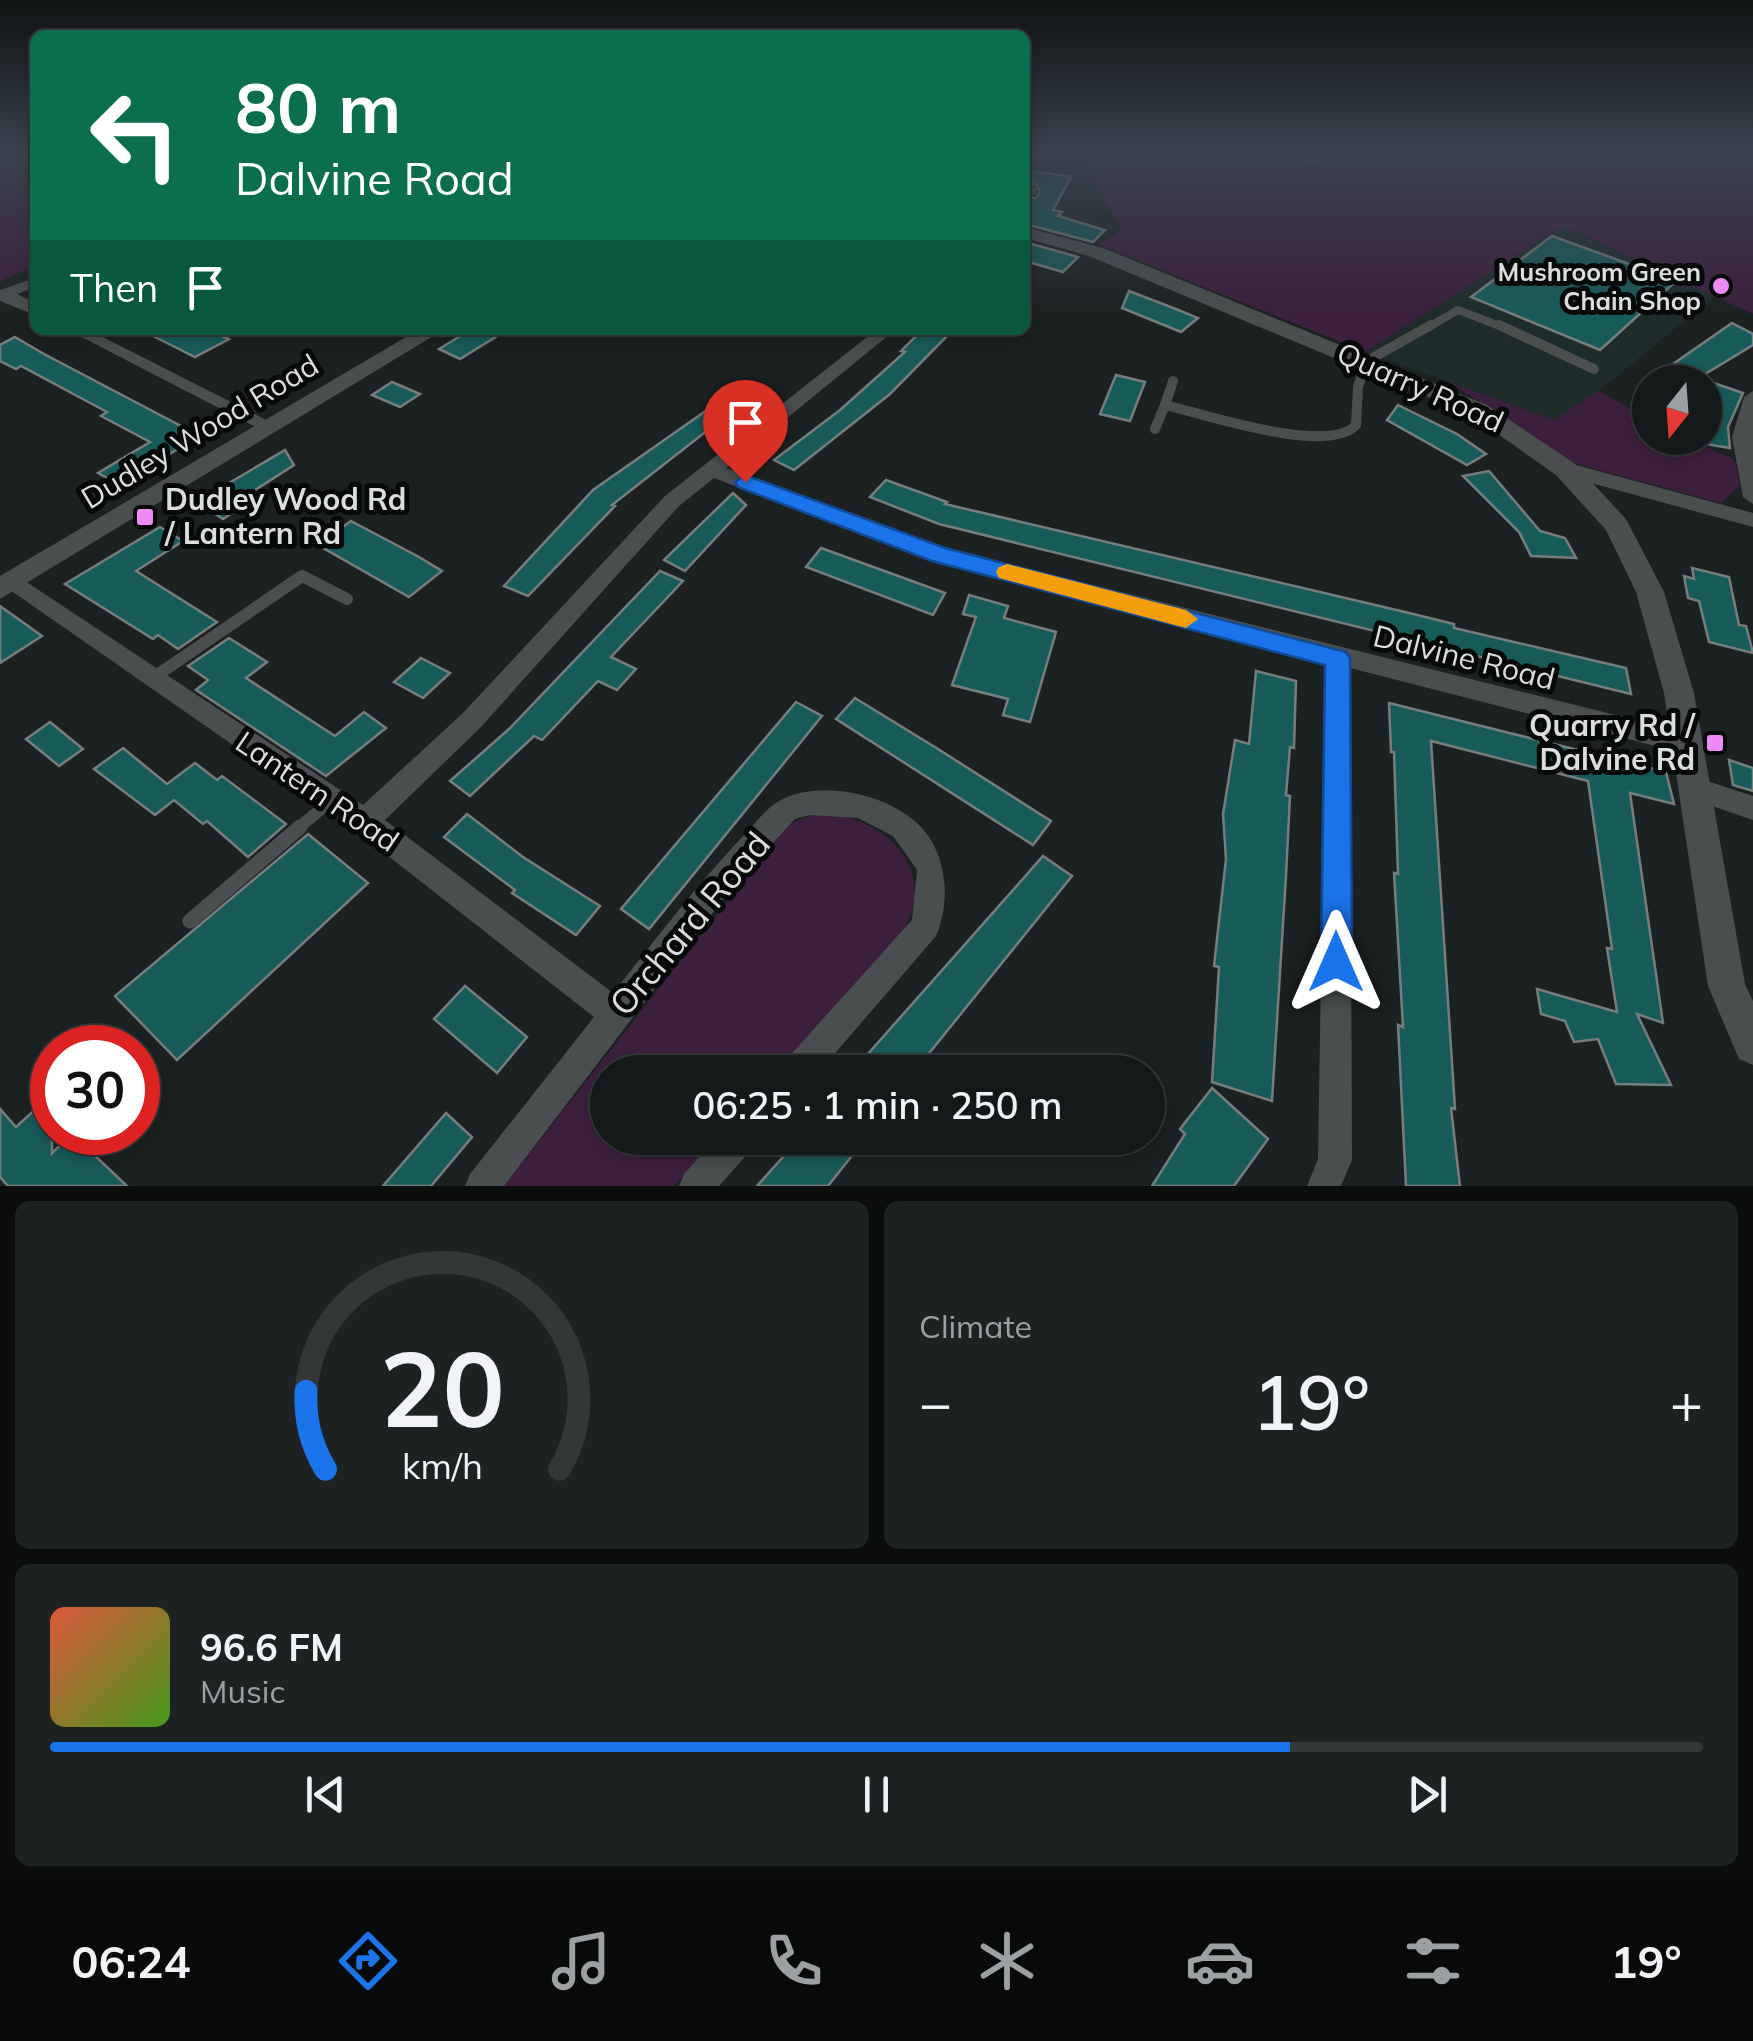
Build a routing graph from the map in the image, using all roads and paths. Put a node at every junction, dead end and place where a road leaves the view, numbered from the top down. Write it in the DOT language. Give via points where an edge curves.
graph roads {
  1 [pos="1030,233"];
  2 [pos="30,283"];
  3 [pos="2,295"];
  4 [pos="30,308"];
  5 [pos="86,335"];
  6 [pos="425,335"];
  7 [pos="881,335"];
  8 [pos="1366,361"];
  9 [pos="1594,370"];
  10 [pos="1173,381"];
  11 [pos="1753,397"];
  12 [pos="1165,405"];
  13 [pos="270,428"];
  14 [pos="1155,428"];
  15 [pos="1748,442"];
  16 [pos="1566,468"];
  17 [pos="712,470"];
  18 [pos="1753,497"];
  19 [pos="1753,520"];
  20 [pos="5,586"];
  21 [pos="347,598"];
  22 [pos="1338,658"];
  23 [pos="150,680"];
  24 [pos="1687,744"];
  25 [pos="1696,789"];
  26 [pos="332,800"];
  27 [pos="1753,808"];
  28 [pos="365,821"];
  29 [pos="190,921"];
  30 [pos="615,1014"];
  31 [pos="1753,1046"];
  32 [pos="813,1055"];
  33 [pos="724,1155"];
  34 [pos="482,1186"];
  35 [pos="696,1186"];
  36 [pos="1324,1186"];
  1 -- 8 [label="street, Quarry Road" via="1096,252"];
  2 -- 3 [label="street"];
  3 -- 4 [label="street"];
  5 -- 13 [label="street"];
  6 -- 13 [label="street, Dudley Wood Road"];
  7 -- 17 [label="street"];
  8 -- 9 [label="lane" via="1458,310"];
  8 -- 12 [label="lane" via="1358,422 1341,438"];
  8 -- 16 [label="street, Quarry Road" via="1478,410"];
  10 -- 12 [label="lane"];
  11 -- 15 [label="street"];
  12 -- 14 [label="lane"];
  13 -- 20 [label="street, Dudley Wood Road"];
  15 -- 18 [label="street"];
  16 -- 19 [label="street"];
  16 -- 24 [label="street, Quarry Road" via="1617,525 1640,567"];
  17 -- 22 [label="street, Dalvine Road" via="940,555"];
  17 -- 28 [label="street" via="672,501 472,720"];
  20 -- 23 [label="street, Lantern Road"];
  21 -- 23 [label="lane" via="302,576"];
  22 -- 24 [label="street, Dalvine Road"];
  22 -- 36 [label="street" via="1335,1160"];
  23 -- 26 [label="street, Lantern Road"];
  24 -- 25 [label="street, Quarry Road"];
  25 -- 27 [label="street"];
  25 -- 31 [label="street, Quarry Road" via="1727,986"];
  26 -- 28 [label="street, Lantern Road"];
  26 -- 29 [label="lane"];
  28 -- 30 [label="street, Lantern Road"];
  30 -- 32 [label="street, Orchard Road" via="724,876 786,810 810,803 861,806 904,826 932,869 926,926"];
  30 -- 34 [label="street, Orchard Road"];
  33 -- 35 [label="street"];
}
